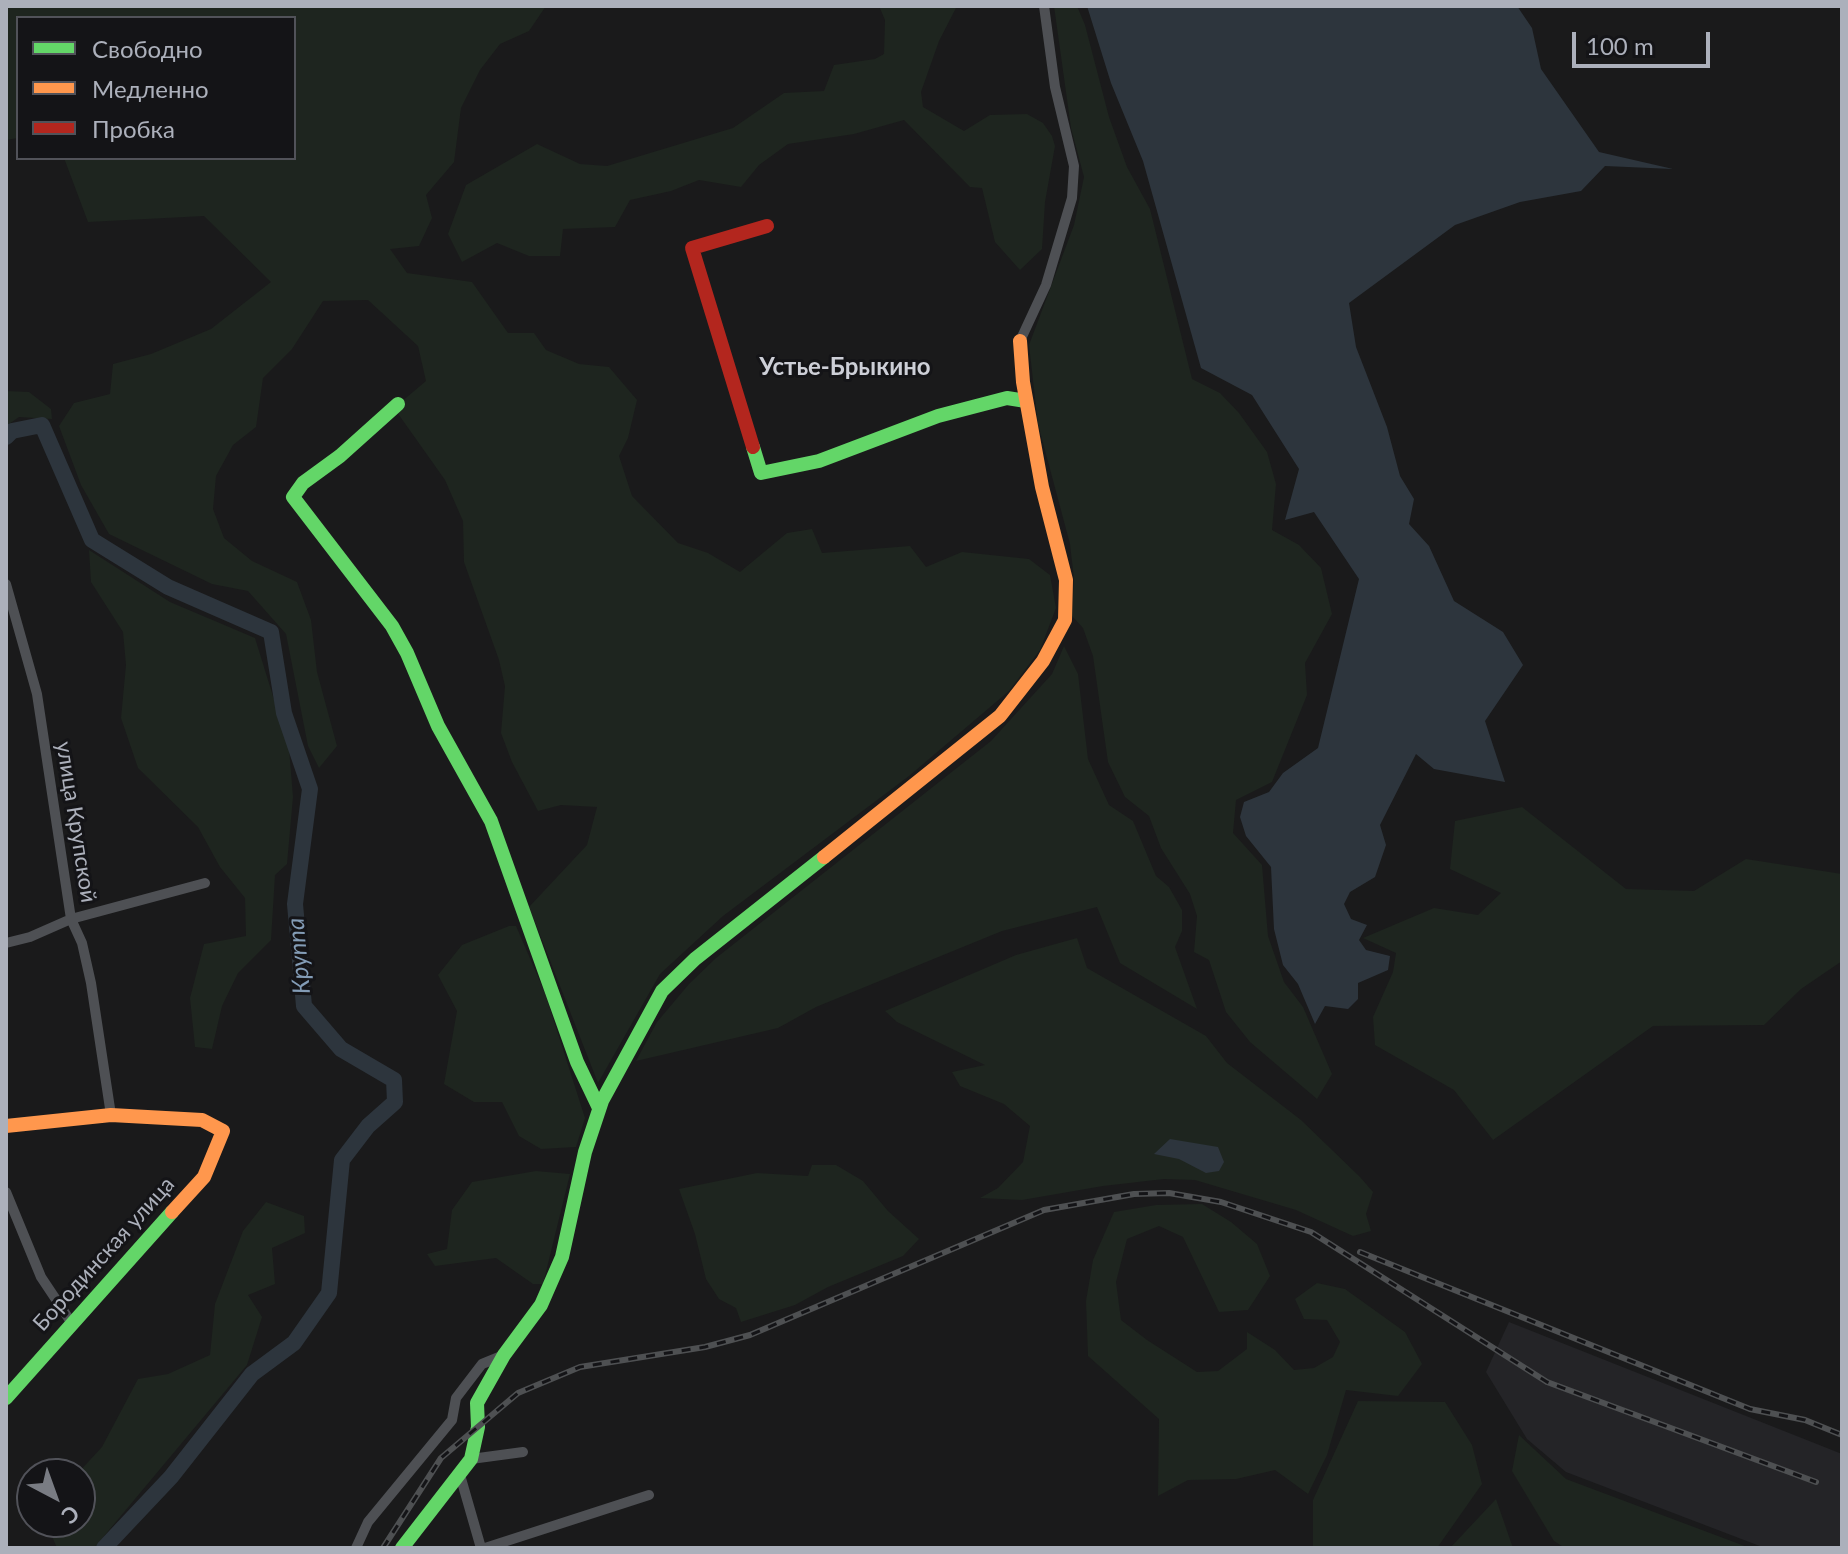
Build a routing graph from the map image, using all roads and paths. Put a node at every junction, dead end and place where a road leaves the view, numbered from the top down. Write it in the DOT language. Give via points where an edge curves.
graph roads {
  1 [pos="1044,6"];
  2 [pos="767,226"];
  3 [pos="1020,341"];
  4 [pos="1026,401"];
  5 [pos="398,404"];
  6 [pos="6,584"];
  7 [pos="205,883"];
  8 [pos="71,919"];
  9 [pos="6,943"];
  10 [pos="599,1108"];
  11 [pos="111,1115"];
  12 [pos="6,1126"];
  13 [pos="6,1192"];
  14 [pos="71,1322"];
  15 [pos="504,1355"];
  16 [pos="6,1398"];
  17 [pos="523,1452"];
  18 [pos="471,1459"];
  19 [pos="460,1475"];
  20 [pos="649,1495"];
  21 [pos="356,1548"];
  22 [pos="402,1548"];
  23 [pos="483,1548"];
  1 -- 3 [label="street" via="1055,87 1074,166 1072,198 1046,285"];
  2 -- 4 [label="street" via="692,248 761,473 830,458 938,416 1007,398"];
  3 -- 4 [label="street"];
  4 -- 10 [label="street" via="1066,580 1065,620 1043,661 1000,716 662,991"];
  5 -- 10 [label="street" via="293,497 407,653 438,726 491,821 577,1062"];
  6 -- 8 [label="street, улица Крупской" via="37,694"];
  7 -- 8 [label="street"];
  8 -- 9 [label="street"];
  8 -- 11 [label="street, улица Крупской" via="91,983"];
  10 -- 15 [label="street" via="562,1257 541,1305"];
  11 -- 12 [label="street"];
  11 -- 14 [label="street, Бородинская улица" via="202,1120 223,1131 204,1177"];
  13 -- 14 [label="street" via="41,1277"];
  14 -- 16 [label="street, Бородинская улица"];
  15 -- 18 [label="street" via="477,1403"];
  15 -- 21 [label="street" via="482,1364 473,1375 456,1398 452,1420 368,1522"];
  17 -- 18 [label="street"];
  18 -- 19 [label="street"];
  19 -- 22 [label="street"];
  19 -- 23 [label="street"];
  20 -- 23 [label="street"];
}
